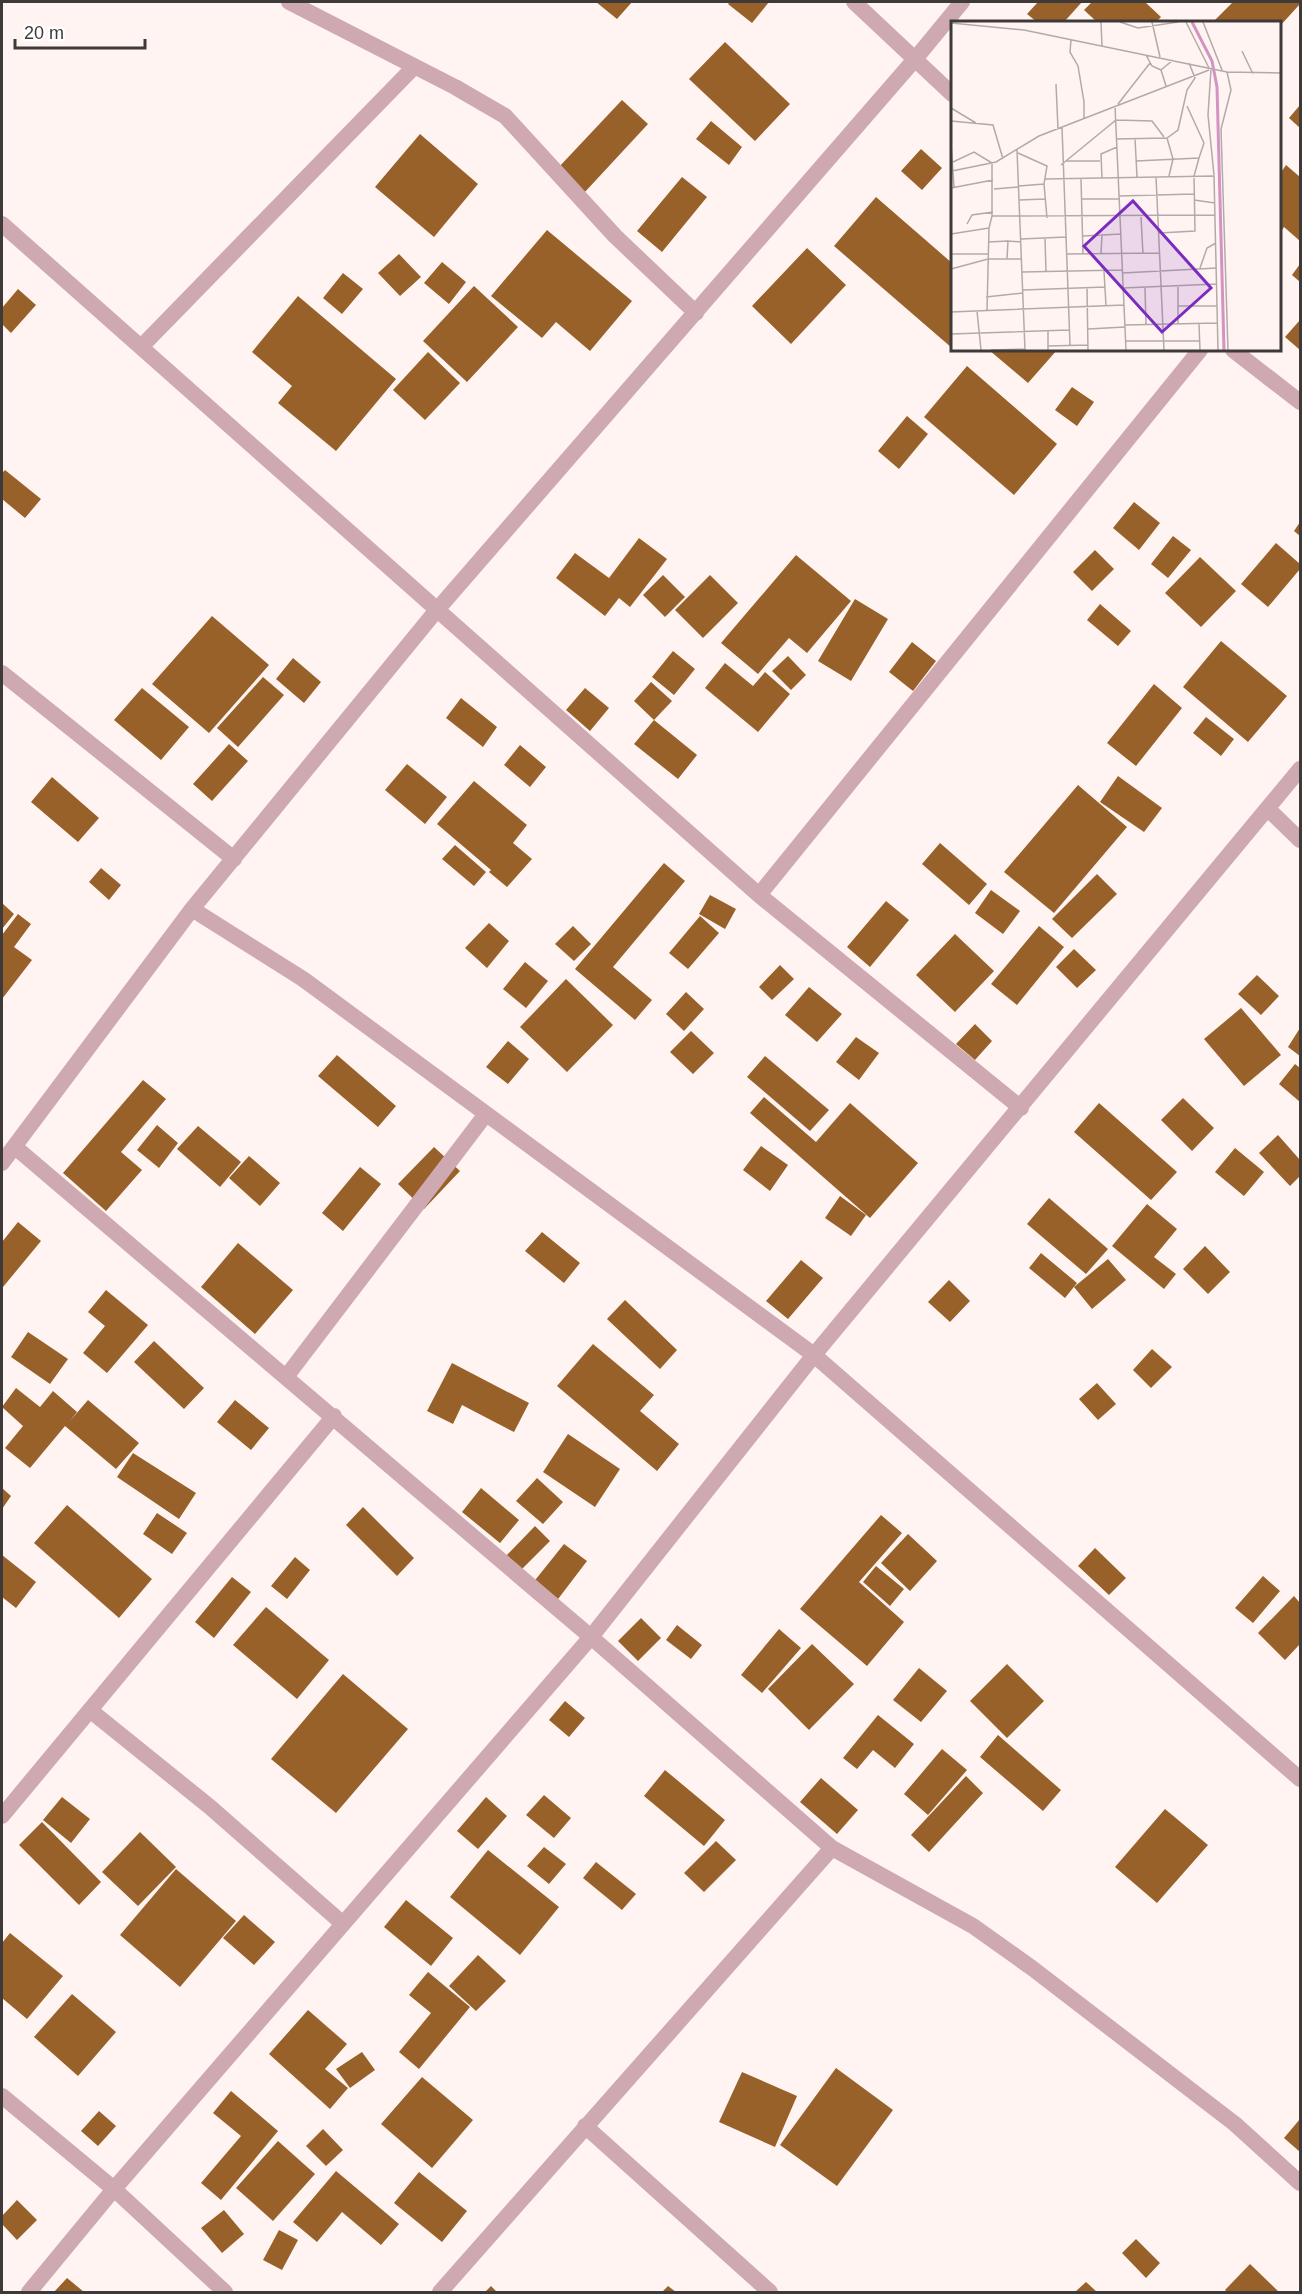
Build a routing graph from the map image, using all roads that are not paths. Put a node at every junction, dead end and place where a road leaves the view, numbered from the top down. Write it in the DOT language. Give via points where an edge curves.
graph roads {
  1 [pos="290,2"];
  2 [pos="854,2"];
  3 [pos="962,2"];
  4 [pos="916,58"];
  5 [pos="414,67"];
  6 [pos="951,93"];
  7 [pos="2,224"];
  8 [pos="696,313"];
  9 [pos="141,347"];
  10 [pos="1199,351"];
  11 [pos="1234,351"];
  12 [pos="1300,402"];
  13 [pos="436,611"];
  14 [pos="2,673"];
  15 [pos="1300,769"];
  16 [pos="1268,809"];
  17 [pos="1300,840"];
  18 [pos="234,859"];
  19 [pos="759,895"];
  20 [pos="192,909"];
  21 [pos="1021,1108"];
  22 [pos="486,1114"];
  23 [pos="15,1147"];
  24 [pos="2,1163"];
  25 [pos="814,1355"];
  26 [pos="286,1377"];
  27 [pos="334,1416"];
  28 [pos="591,1637"];
  29 [pos="91,1711"];
  30 [pos="1300,1779"];
  31 [pos="2,1816"];
  32 [pos="832,1848"];
  33 [pos="342,1923"];
  34 [pos="2,2096"];
  35 [pos="585,2126"];
  36 [pos="1300,2183"];
  37 [pos="114,2189"];
  38 [pos="29,2292"];
  39 [pos="225,2292"];
  40 [pos="440,2292"];
  41 [pos="770,2292"];
  1 -- 5 [label="street"];
  2 -- 4 [label="street"];
  3 -- 4 [label="street"];
  4 -- 6 [label="street"];
  4 -- 8 [label="street"];
  5 -- 8 [label="street" via="505,116 615,236"];
  5 -- 9 [label="street"];
  7 -- 9 [label="street"];
  8 -- 13 [label="street"];
  9 -- 13 [label="street"];
  10 -- 19 [label="street"];
  11 -- 12 [label="street"];
  13 -- 18 [label="street"];
  13 -- 19 [label="street"];
  14 -- 18 [label="street"];
  15 -- 16 [label="street"];
  16 -- 17 [label="street"];
  16 -- 21 [label="street"];
  18 -- 20 [label="street"];
  19 -- 21 [label="street"];
  20 -- 22 [label="street" via="303,980"];
  20 -- 23 [label="street"];
  21 -- 25 [label="street"];
  22 -- 25 [label="street"];
  22 -- 26 [label="street"];
  23 -- 24 [label="street"];
  23 -- 26 [label="street"];
  25 -- 28 [label="street"];
  25 -- 30 [label="street"];
  26 -- 27 [label="street"];
  27 -- 28 [label="street"];
  27 -- 29 [label="street"];
  28 -- 32 [label="street"];
  28 -- 33 [label="street"];
  29 -- 31 [label="street"];
  29 -- 33 [label="street"];
  32 -- 35 [label="street"];
  32 -- 36 [label="street" via="973,1926 1024,1962 1235,2124"];
  33 -- 37 [label="street"];
  34 -- 37 [label="street"];
  35 -- 40 [label="street"];
  35 -- 41 [label="street"];
  37 -- 38 [label="street"];
  37 -- 39 [label="street"];
}
